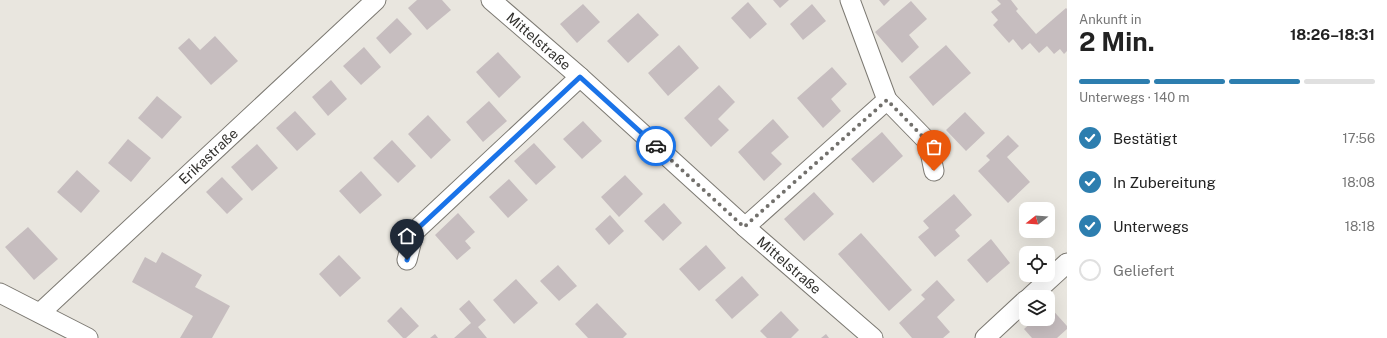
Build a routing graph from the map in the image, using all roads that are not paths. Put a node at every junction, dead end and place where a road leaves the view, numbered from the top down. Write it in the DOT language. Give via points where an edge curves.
graph roads {
  1 [pos="376,0"];
  2 [pos="491,0"];
  3 [pos="850,0"];
  4 [pos="580,77"];
  5 [pos="887,100"];
  6 [pos="934,171"];
  7 [pos="744,227"];
  8 [pos="407,260"];
  9 [pos="1067,263"];
  10 [pos="1038,290"];
  11 [pos="0,293"];
  12 [pos="1019,306"];
  13 [pos="40,313"];
  14 [pos="87,338"];
  15 [pos="873,338"];
  16 [pos="985,338"];
  1 -- 13 [label="street, Erikastraße"];
  2 -- 4 [label="street, Mittelstraße"];
  3 -- 5 [label="street"];
  4 -- 7 [label="street, Mittelstraße"];
  4 -- 8 [label="street" via="414,232"];
  5 -- 6 [label="street" via="928,142"];
  5 -- 7 [label="street"];
  7 -- 15 [label="street, Mittelstraße"];
  9 -- 10 [label="street"];
  11 -- 13 [label="street"];
  12 -- 16 [label="street"];
  13 -- 14 [label="street"];
}
